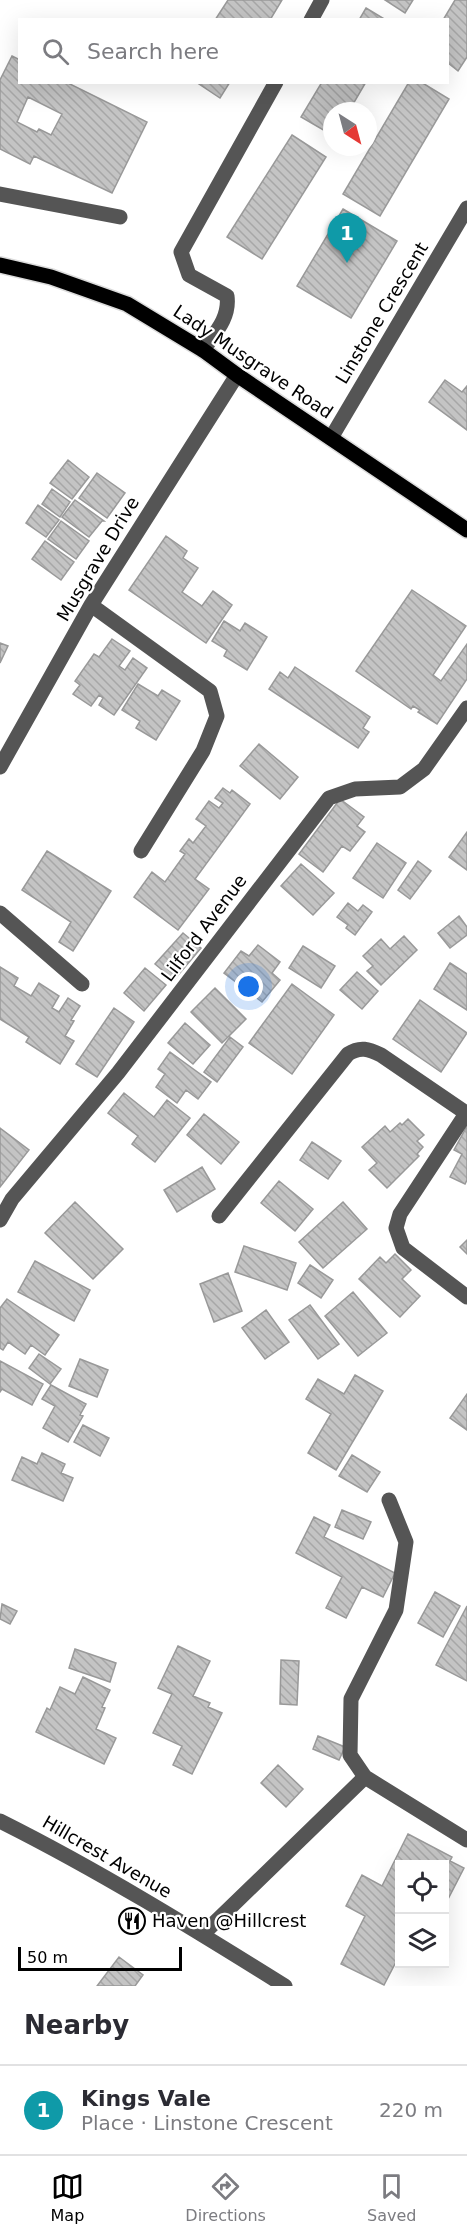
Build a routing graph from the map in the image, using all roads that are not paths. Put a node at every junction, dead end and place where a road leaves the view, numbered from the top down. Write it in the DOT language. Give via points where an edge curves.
graph roads {
  1 [pos="322,0"];
  2 [pos="312,18"];
  3 [pos="275,84"];
  4 [pos="0,194"];
  5 [pos="467,208"];
  6 [pos="120,217"];
  7 [pos="0,265"];
  8 [pos="203,350"];
  9 [pos="237,375"];
  10 [pos="331,438"];
  11 [pos="467,530"];
  12 [pos="91,605"];
  13 [pos="467,708"];
  14 [pos="0,767"];
  15 [pos="141,851"];
  16 [pos="0,913"];
  17 [pos="82,984"];
  18 [pos="466,1112"];
  19 [pos="219,1216"];
  20 [pos="0,1220"];
  21 [pos="467,1297"];
  22 [pos="389,1500"];
  23 [pos="365,1777"];
  24 [pos="0,1821"];
  25 [pos="467,1840"];
  26 [pos="203,1934"];
  27 [pos="285,1986"];
  1 -- 2 [label="street"];
  3 -- 8 [label="street" via="182,252 189,275 227,296 229,307 224,320"];
  4 -- 6 [label="street"];
  5 -- 10 [label="street, Linstone Crescent"];
  7 -- 8 [label="main road, Lady Musgrave Road" via="51,277 127,304"];
  8 -- 9 [label="main road, Lady Musgrave Road"];
  9 -- 10 [label="main road, Lady Musgrave Road"];
  9 -- 12 [label="street, Musgrave Drive"];
  10 -- 11 [label="main road, Lady Musgrave Road"];
  12 -- 14 [label="street, Musgrave Drive"];
  12 -- 15 [label="street" via="210,691 217,716 202,751"];
  13 -- 20 [label="street, Lilford Avenue" via="424,769 400,787 355,789 328,798 118,1073 12,1199"];
  16 -- 17 [label="street"];
  18 -- 19 [label="street" via="381,1055 369,1049 353,1050"];
  18 -- 21 [label="street" via="400,1214 396,1228 403,1248"];
  22 -- 23 [label="street" via="406,1542 396,1610 351,1700 350,1755"];
  23 -- 25 [label="street"];
  23 -- 26 [label="street"];
  24 -- 26 [label="street, Hillcrest Avenue" via="44,1842"];
  26 -- 27 [label="street, Hillcrest Avenue"];
}
